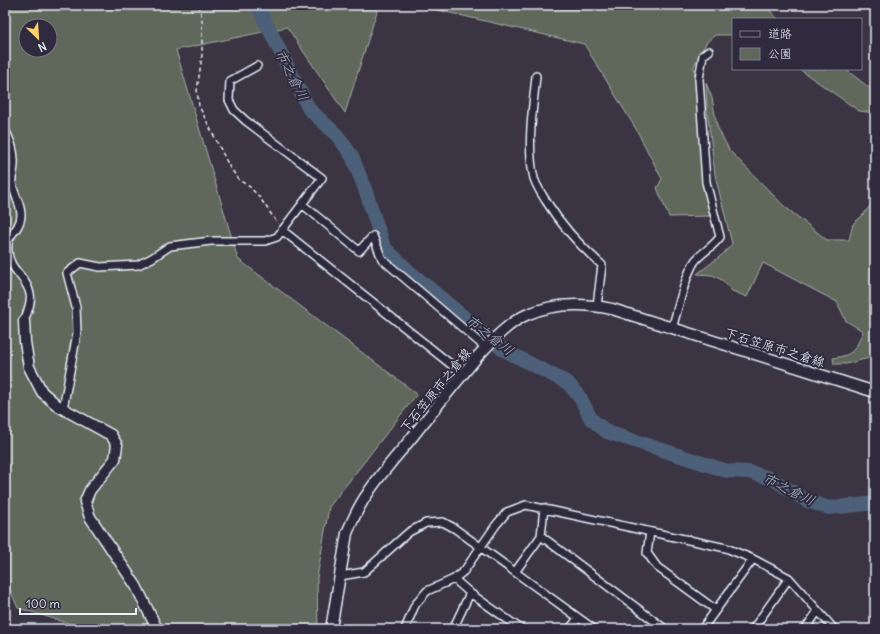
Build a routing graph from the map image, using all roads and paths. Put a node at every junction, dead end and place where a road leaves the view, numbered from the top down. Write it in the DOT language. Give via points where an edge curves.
graph roads {
  1 [pos="199,5"];
  2 [pos="709,51"];
  3 [pos="257,66"];
  4 [pos="536,76"];
  5 [pos="5,130"];
  6 [pos="302,204"];
  7 [pos="282,230"];
  8 [pos="597,306"];
  9 [pos="24,321"];
  10 [pos="672,328"];
  11 [pos="486,348"];
  12 [pos="463,374"];
  13 [pos="875,392"];
  14 [pos="64,408"];
  15 [pos="544,508"];
  16 [pos="650,532"];
  17 [pos="541,536"];
  18 [pos="481,548"];
  19 [pos="753,559"];
  20 [pos="515,572"];
  21 [pos="340,576"];
  22 [pos="789,578"];
  23 [pos="454,579"];
  24 [pos="470,593"];
  25 [pos="716,610"];
  26 [pos="818,611"];
  27 [pos="578,618"];
  28 [pos="158,629"];
  29 [pos="331,629"];
  30 [pos="405,629"];
  31 [pos="453,629"];
  32 [pos="521,629"];
  33 [pos="570,629"];
  34 [pos="594,629"];
  35 [pos="665,629"];
  36 [pos="702,629"];
  37 [pos="753,629"];
  38 [pos="805,629"];
  39 [pos="834,629"];
  1 -- 7 [label="path" via="202,20 202,54 197,91 199,106 228,166 239,180 260,198"];
  2 -- 10 [label="street" via="703,56 699,79 706,182 720,237 696,260 689,272"];
  3 -- 6 [label="street" via="230,81 229,100 234,110 246,121 322,178"];
  4 -- 8 [label="street" via="531,146 533,175 539,191 559,221 602,266"];
  5 -- 9 [label="street" via="12,143 12,182 20,208 20,222 8,239 8,251 9,260 25,281 30,295"];
  6 -- 7 [label="street"];
  6 -- 11 [label="street" via="359,251 373,236 382,259"];
  7 -- 12 [label="street"];
  7 -- 14 [label="street" via="277,238 265,241 210,241 170,246 138,265 100,267 80,263 67,273 76,307 77,333"];
  8 -- 10 [label="main road, 下石笠原市之倉線"];
  8 -- 11 [label="main road, 下石笠原市之倉線" via="547,307 524,315"];
  9 -- 14 [label="main road" via="28,367 42,392"];
  10 -- 13 [label="main road, 下石笠原市之倉線"];
  11 -- 12 [label="main road, 下石笠原市之倉線"];
  12 -- 21 [label="main road, 下石笠原市之倉線" via="368,493 347,533"];
  14 -- 28 [label="main road" via="107,432 118,445 115,459 90,490 85,502 90,517 136,586"];
  15 -- 16 [label="street"];
  15 -- 17 [label="street"];
  15 -- 18 [label="street" via="526,505 507,512"];
  16 -- 19 [label="street" via="726,548"];
  16 -- 25 [label="street" via="647,553 657,567"];
  17 -- 20 [label="street"];
  17 -- 35 [label="street"];
  18 -- 20 [label="street"];
  18 -- 21 [label="street" via="443,522 426,523 409,532 364,572"];
  18 -- 23 [label="street" via="464,571"];
  19 -- 22 [label="street"];
  19 -- 25 [label="street"];
  20 -- 27 [label="street"];
  21 -- 29 [label="main road, 下石笠原市之倉線"];
  22 -- 26 [label="street"];
  22 -- 37 [label="street"];
  23 -- 24 [label="street"];
  23 -- 30 [label="street" via="427,591 415,605"];
  24 -- 31 [label="street"];
  24 -- 32 [label="street"];
  25 -- 36 [label="street"];
  26 -- 38 [label="street"];
  26 -- 39 [label="street"];
  27 -- 33 [label="street"];
  27 -- 34 [label="street"];
}
